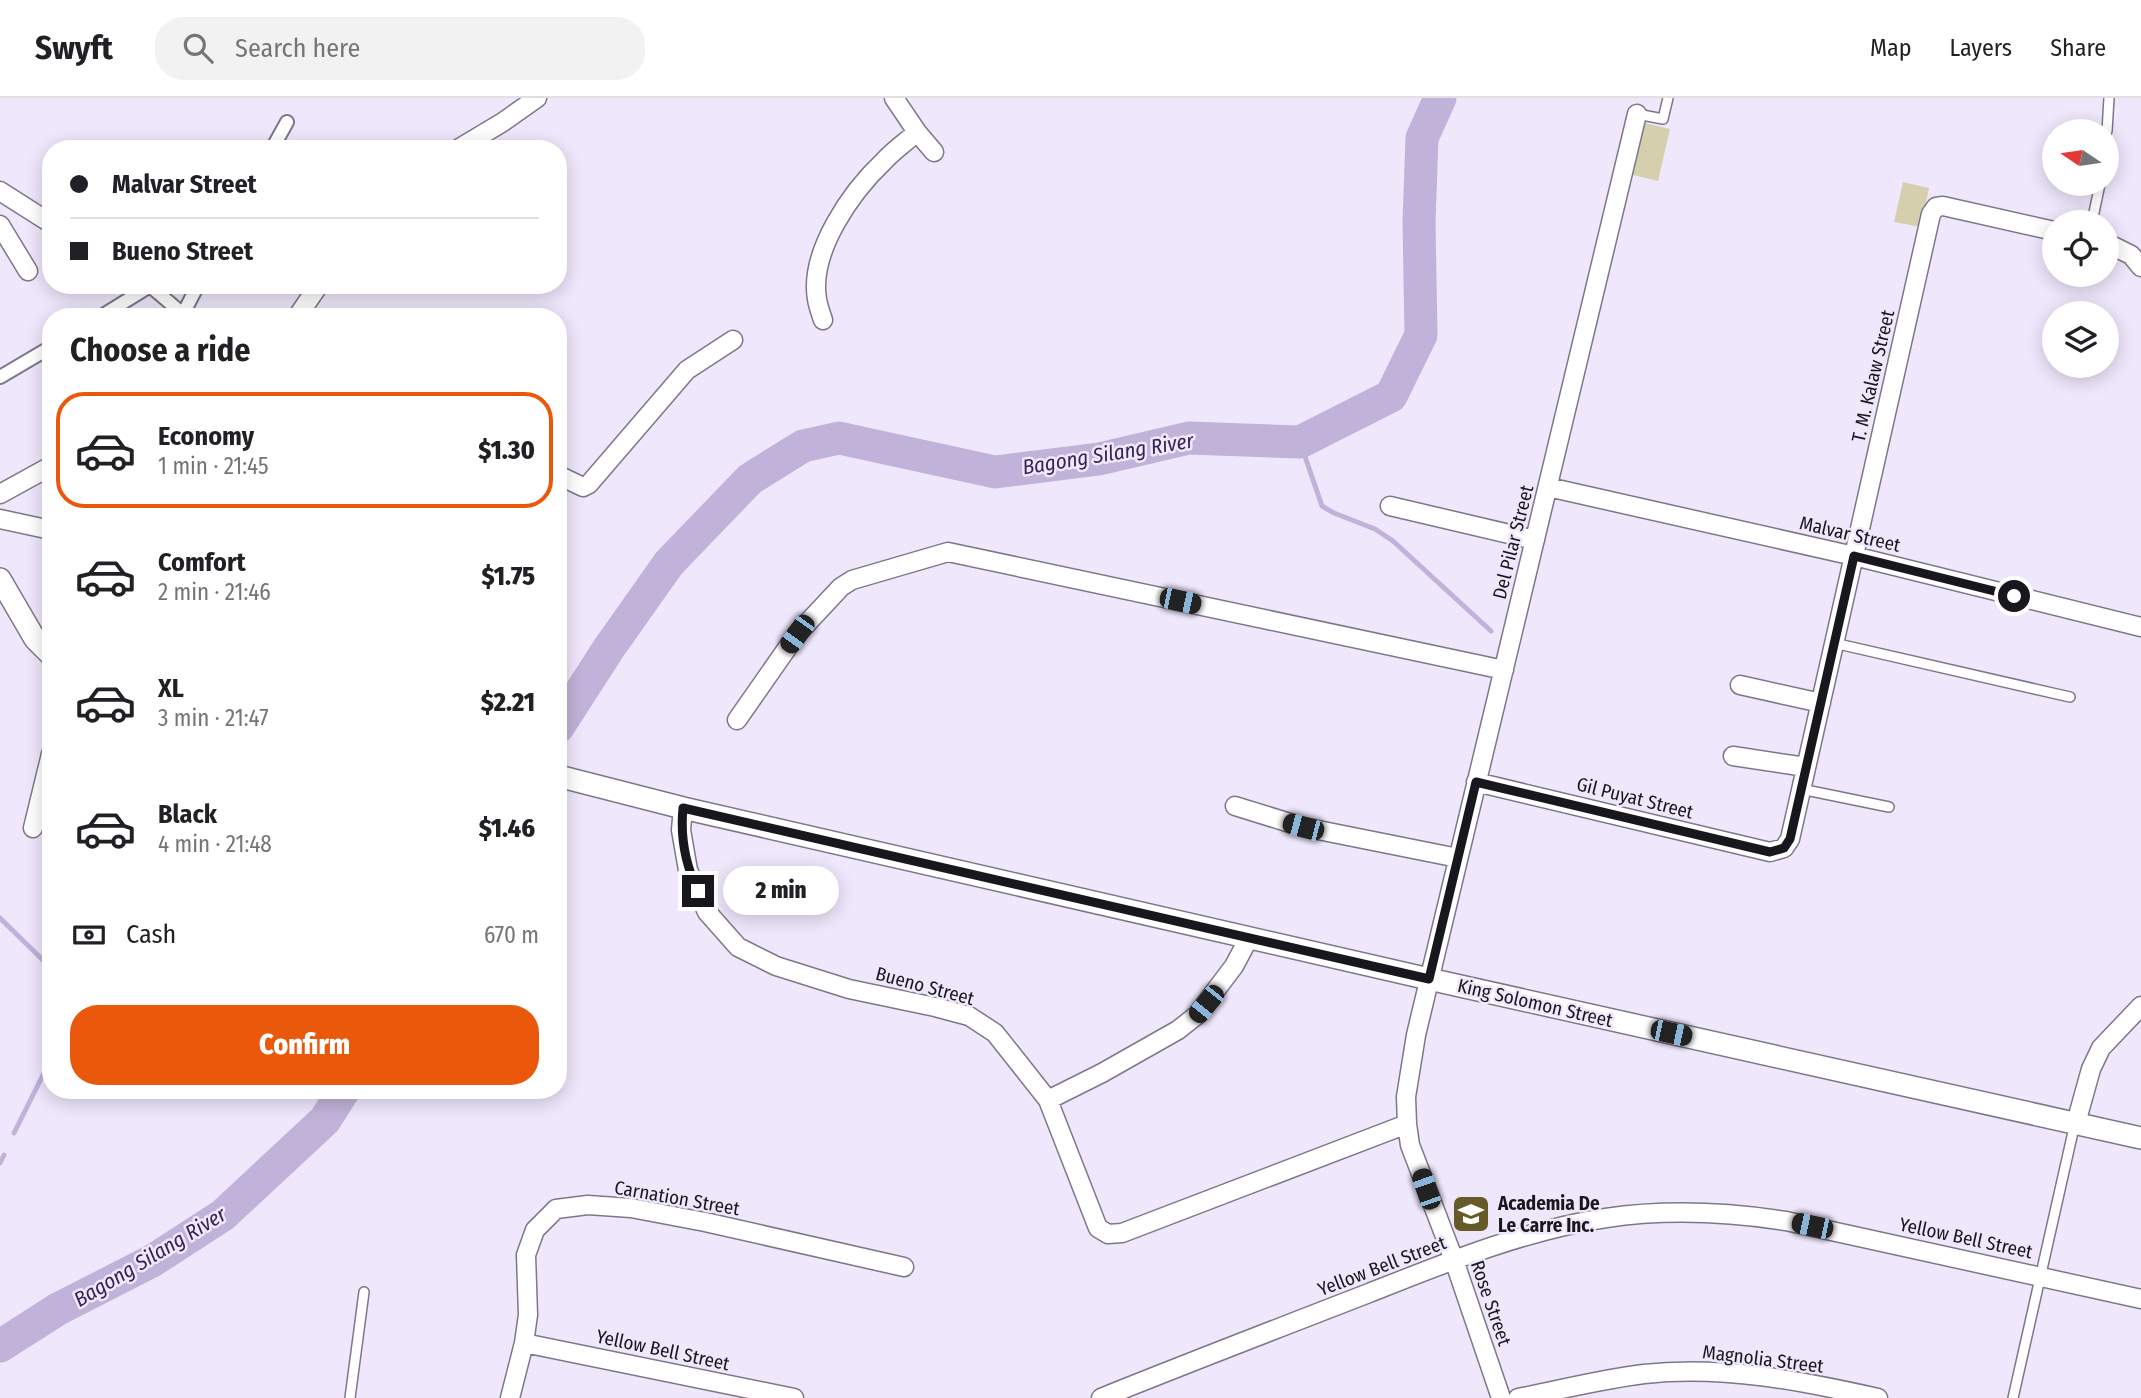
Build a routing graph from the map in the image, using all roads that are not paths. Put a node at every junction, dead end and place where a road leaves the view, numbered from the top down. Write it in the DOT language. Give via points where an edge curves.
graph roads {
  1 [pos="537,98"];
  2 [pos="894,98"];
  3 [pos="1668,98"];
  4 [pos="2109,98"];
  5 [pos="1637,114"];
  6 [pos="2108,119"];
  7 [pos="287,122"];
  8 [pos="917,132"];
  9 [pos="277,140"];
  10 [pos="473,140"];
  11 [pos="934,152"];
  12 [pos="0,191"];
  13 [pos="42,218"];
  14 [pos="0,225"];
  15 [pos="2042,228"];
  16 [pos="2119,249"];
  17 [pos="2141,267"];
  18 [pos="28,271"];
  19 [pos="137,294"];
  20 [pos="159,294"];
  21 [pos="115,308"];
  22 [pos="176,308"];
  23 [pos="823,320"];
  24 [pos="733,340"];
  25 [pos="42,352"];
  26 [pos="0,377"];
  27 [pos="42,471"];
  28 [pos="567,479"];
  29 [pos="1548,487"];
  30 [pos="0,494"];
  31 [pos="1390,506"];
  32 [pos="0,519"];
  33 [pos="42,528"];
  34 [pos="1535,540"];
  35 [pos="1854,556"];
  36 [pos="0,579"];
  37 [pos="2141,627"];
  38 [pos="1834,643"];
  39 [pos="42,646"];
  40 [pos="1504,670"];
  41 [pos="1740,685"];
  42 [pos="2070,697"];
  43 [pos="1821,703"];
  44 [pos="737,720"];
  45 [pos="1732,756"];
  46 [pos="1806,767"];
  47 [pos="567,778"];
  48 [pos="1476,782"];
  49 [pos="1801,789"];
  50 [pos="42,791"];
  51 [pos="1235,806"];
  52 [pos="1889,807"];
  53 [pos="683,808"];
  54 [pos="33,828"];
  55 [pos="1784,848"];
  56 [pos="1458,858"];
  57 [pos="1249,938"];
  58 [pos="1429,979"];
  59 [pos="2141,1006"];
  60 [pos="1048,1100"];
  61 [pos="2076,1123"];
  62 [pos="1407,1124"];
  63 [pos="2141,1138"];
  64 [pos="1454,1260"];
  65 [pos="904,1267"];
  66 [pos="2042,1276"];
  67 [pos="364,1292"];
  68 [pos="2141,1299"];
  69 [pos="524,1343"];
  70 [pos="350,1398"];
  71 [pos="510,1398"];
  72 [pos="794,1398"];
  73 [pos="1101,1398"];
  74 [pos="1501,1398"];
  75 [pos="1518,1398"];
  76 [pos="1878,1398"];
  77 [pos="2013,1398"];
  1 -- 10 [label="street"];
  2 -- 8 [label="street"];
  3 -- 5 [label="lane" via="1663,119"];
  4 -- 6 [label="lane"];
  5 -- 29 [label="street, Del Pilar Street"];
  7 -- 9 [label="street"];
  8 -- 11 [label="street"];
  8 -- 23 [label="street" via="883,161 837,222 821,254 816,278"];
  12 -- 13 [label="street"];
  14 -- 18 [label="street"];
  15 -- 35 [label="street, T. M. Kalaw Street" via="1943,206 1931,214"];
  16 -- 17 [label="street"];
  19 -- 21 [label="street"];
  20 -- 22 [label="street"];
  24 -- 28 [label="street" via="687,370 589,484 583,487"];
  25 -- 26 [label="street"];
  27 -- 30 [label="street"];
  29 -- 34 [label="street, Del Pilar Street"];
  29 -- 35 [label="street, Malvar Street"];
  31 -- 34 [label="street"];
  32 -- 33 [label="street"];
  34 -- 40 [label="street, Del Pilar Street"];
  35 -- 37 [label="street, Malvar Street"];
  35 -- 38 [label="street, T. M. Kalaw Street"];
  36 -- 39 [label="street"];
  38 -- 42 [label="lane"];
  38 -- 43 [label="street, T. M. Kalaw Street"];
  40 -- 44 [label="street" via="948,552 841,587 797,634"];
  40 -- 48 [label="street, Del Pilar Street"];
  41 -- 43 [label="street"];
  43 -- 46 [label="street, T. M. Kalaw Street"];
  45 -- 46 [label="street"];
  46 -- 49 [label="street, T. M. Kalaw Street"];
  47 -- 53 [label="street, King Solomon Street"];
  48 -- 55 [label="street, Gil Puyat Street" via="1770,852"];
  48 -- 56 [label="street, Del Pilar Street"];
  49 -- 52 [label="lane"];
  49 -- 55 [label="street, T. M. Kalaw Street"];
  50 -- 54 [label="street"];
  51 -- 56 [label="street" via="1303,827"];
  53 -- 57 [label="street, King Solomon Street"];
  53 -- 60 [label="street, Bueno Street" via="681,830 688,870 707,912 738,947 776,966 849,989 969,1016 995,1033"];
  56 -- 58 [label="street, Del Pilar Street"];
  57 -- 58 [label="street, King Solomon Street"];
  57 -- 60 [label="street" via="1197,1015 1178,1030"];
  58 -- 61 [label="street, King Solomon Street"];
  58 -- 62 [label="street, Rose Street" via="1409,1068"];
  59 -- 61 [label="street" via="2101,1048"];
  60 -- 62 [label="street, Bueno Street" via="1098,1228 1108,1234 1122,1233"];
  61 -- 63 [label="street, King Solomon Street"];
  61 -- 66 [label="lane"];
  62 -- 64 [label="street, Rose Street" via="1410,1146"];
  64 -- 66 [label="street, Yellow Bell Street" via="1555,1228 1606,1218 1740,1214"];
  64 -- 73 [label="street, Yellow Bell Street"];
  64 -- 74 [label="street, Rose Street"];
  65 -- 69 [label="street, Carnation Street" via="631,1208 588,1205 556,1209 535,1230 526,1255"];
  66 -- 68 [label="street, Yellow Bell Street"];
  66 -- 77 [label="lane"];
  67 -- 70 [label="lane"];
  69 -- 71 [label="street, Carnation Street"];
  69 -- 72 [label="street, Yellow Bell Street"];
  75 -- 76 [label="street, Magnolia Street" via="1644,1374 1707,1371 1781,1379"];
}
